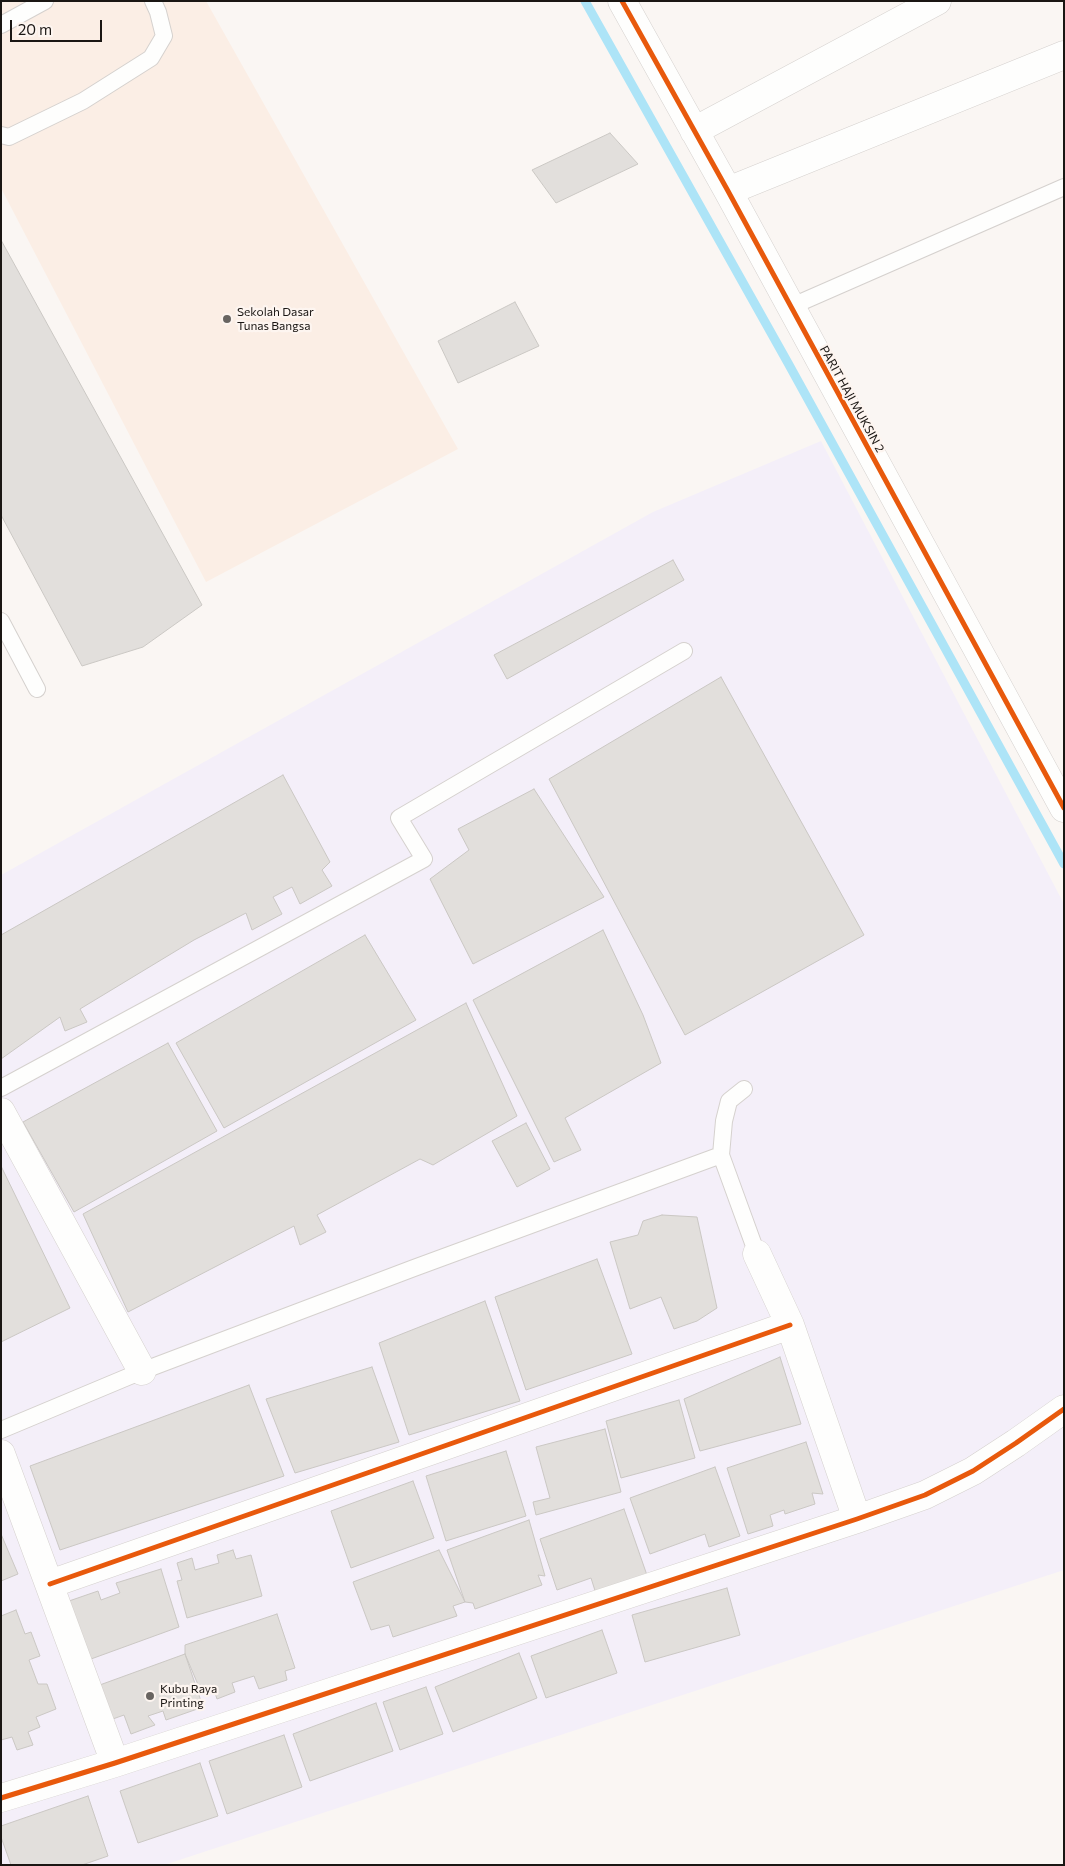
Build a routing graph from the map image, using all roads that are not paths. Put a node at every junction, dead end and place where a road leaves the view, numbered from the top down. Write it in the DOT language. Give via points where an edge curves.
graph roads {
  1 [pos="45,1"];
  2 [pos="153,1"];
  3 [pos="622,1"];
  4 [pos="937,1"];
  5 [pos="1,24"];
  6 [pos="1064,55"];
  7 [pos="694,131"];
  8 [pos="1,135"];
  9 [pos="1064,187"];
  10 [pos="728,191"];
  11 [pos="790,307"];
  12 [pos="1,621"];
  13 [pos="684,651"];
  14 [pos="37,689"];
  15 [pos="1064,808"];
  16 [pos="1,1088"];
  17 [pos="744,1089"];
  18 [pos="1,1112"];
  19 [pos="721,1155"];
  20 [pos="758,1254"];
  21 [pos="790,1325"];
  22 [pos="142,1371"];
  23 [pos="1064,1409"];
  24 [pos="1,1430"];
  25 [pos="1,1454"];
  26 [pos="857,1519"];
  27 [pos="50,1584"];
  28 [pos="115,1764"];
  29 [pos="1,1798"];
  1 -- 5 [label="lane"];
  2 -- 8 [label="lane" via="164,36 151,58 83,100 9,137"];
  3 -- 7 [label="street, PARIT HAJI MUKSIN 2"];
  4 -- 7 [label="street"];
  6 -- 10 [label="street"];
  7 -- 10 [label="street, PARIT HAJI MUKSIN 2"];
  9 -- 11 [label="lane"];
  10 -- 11 [label="street, PARIT HAJI MUKSIN 2"];
  11 -- 15 [label="street, PARIT HAJI MUKSIN 2"];
  12 -- 14 [label="lane"];
  13 -- 16 [label="lane" via="399,818 424,859"];
  17 -- 19 [label="lane" via="729,1101"];
  18 -- 22 [label="street"];
  19 -- 20 [label="lane"];
  19 -- 22 [label="lane"];
  20 -- 21 [label="street"];
  21 -- 26 [label="street"];
  21 -- 27 [label="street"];
  22 -- 24 [label="lane"];
  23 -- 26 [label="street" via="973,1471 925,1495"];
  25 -- 27 [label="street"];
  26 -- 28 [label="street"];
  27 -- 28 [label="street"];
  28 -- 29 [label="street"];
}
